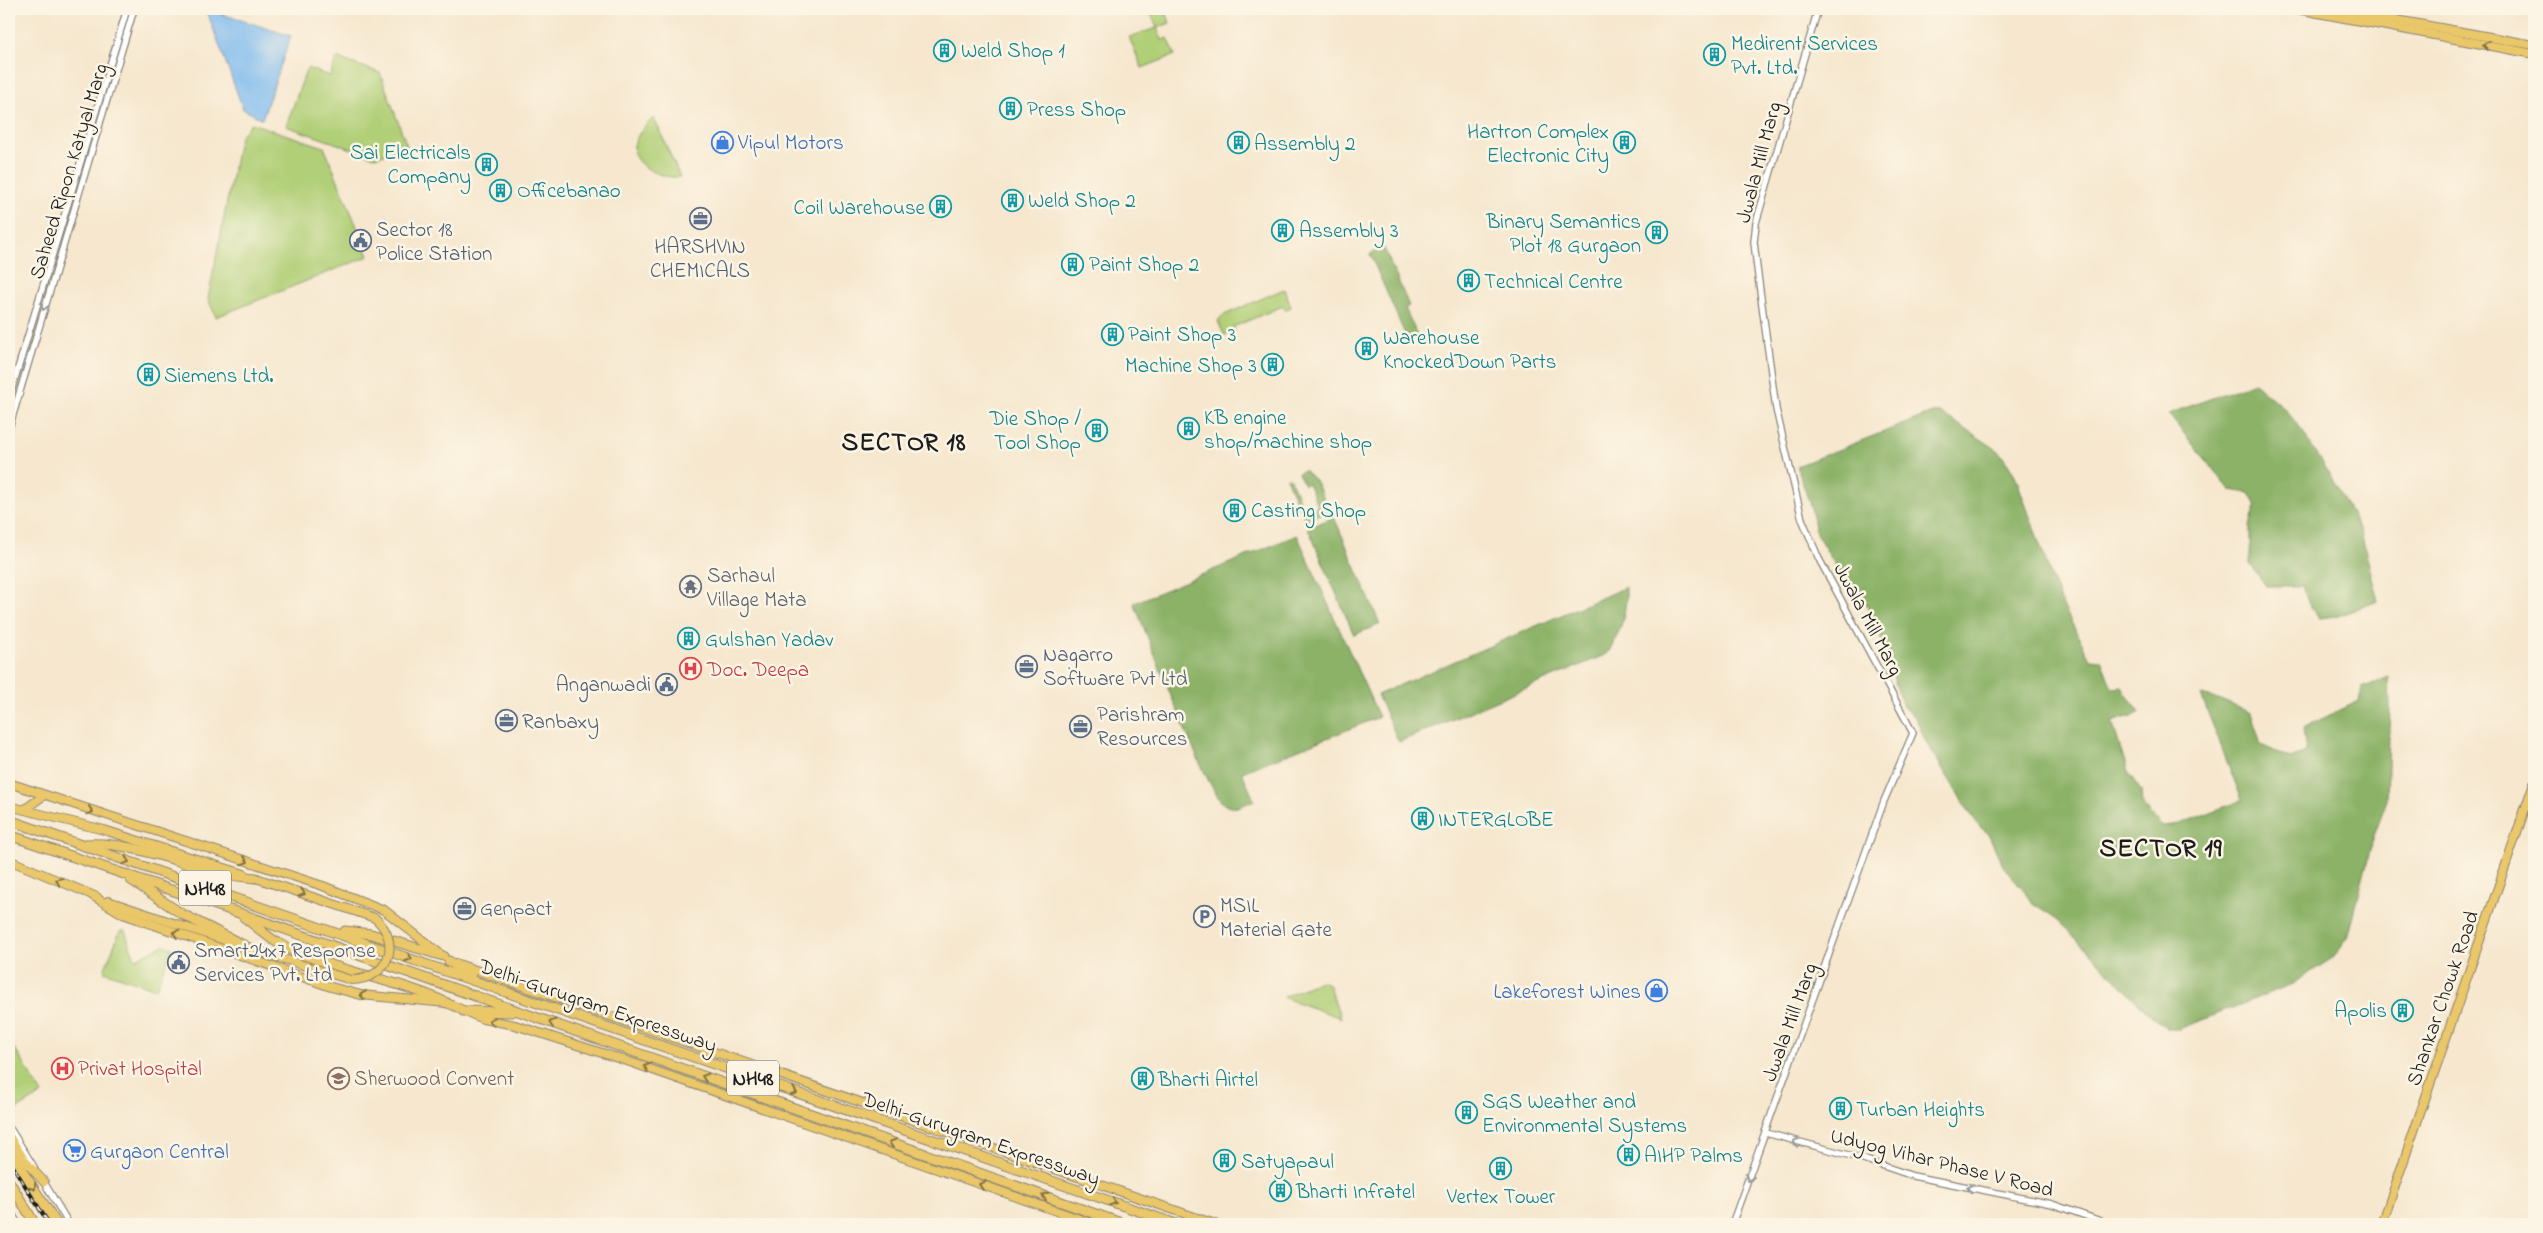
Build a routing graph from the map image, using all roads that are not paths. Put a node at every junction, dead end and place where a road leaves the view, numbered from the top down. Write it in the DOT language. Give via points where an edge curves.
graph roads {
  1 [pos="127,9"];
  2 [pos="134,9"];
  3 [pos="1818,9"];
  4 [pos="2297,9"];
  5 [pos="2336,9"];
  6 [pos="2534,45"];
  7 [pos="2534,54"];
  8 [pos="9,398"];
  9 [pos="9,428"];
  10 [pos="9,783"];
  11 [pos="2534,783"];
  12 [pos="44,796"];
  13 [pos="2534,798"];
  14 [pos="9,806"];
  15 [pos="25,809"];
  16 [pos="9,820"];
  17 [pos="9,835"];
  18 [pos="80,845"];
  19 [pos="9,856"];
  20 [pos="9,862"];
  21 [pos="26,867"];
  22 [pos="123,874"];
  23 [pos="256,878"];
  24 [pos="93,896"];
  25 [pos="239,912"];
  26 [pos="330,930"];
  27 [pos="249,948"];
  28 [pos="446,958"];
  29 [pos="481,984"];
  30 [pos="447,1004"];
  31 [pos="463,1011"];
  32 [pos="520,1012"];
  33 [pos="9,1127"];
  34 [pos="1766,1133"];
  35 [pos="9,1136"];
  36 [pos="9,1151"];
  37 [pos="9,1181"];
  38 [pos="44,1182"];
  39 [pos="9,1209"];
  40 [pos="18,1224"];
  41 [pos="36,1224"];
  42 [pos="57,1224"];
  43 [pos="69,1224"];
  44 [pos="1094,1224"];
  45 [pos="1124,1224"];
  46 [pos="1176,1224"];
  47 [pos="1215,1224"];
  48 [pos="1732,1224"];
  49 [pos="2109,1224"];
  50 [pos="2382,1224"];
  51 [pos="2387,1224"];
  1 -- 8 [label="street, Saheed Ripon Katyal Marg"];
  2 -- 9 [label="street, Saheed Ripon Katyal Marg, one-way"];
  3 -- 34 [label="street, Jwala Mill Marg" via="1756,223 1754,242 1764,323 1777,416 1802,519 1819,559 1913,733 1884,801"];
  7 -- 4 [label="main road, one-way"];
  5 -- 6 [label="main road"];
  10 -- 12 [label="main road"];
  11 -- 50 [label="main road, Shankar Chowk Road"];
  12 -- 15 [label="main road"];
  12 -- 28 [label="main road, one-way" via="323,886 384,910"];
  13 -- 51 [label="main road, Shankar Chowk Road"];
  14 -- 15 [label="main road"];
  15 -- 23 [label="main road"];
  16 -- 18 [label="highway, Delhi-Gurugram Expressway / NH48"];
  17 -- 22 [label="highway, Delhi-Gurugram Expressway / NH48"];
  18 -- 23 [label="highway" via="110,845 225,874"];
  18 -- 26 [label="highway, Delhi-Gurugram Expressway / NH48, one-way"];
  19 -- 21 [label="main road"];
  20 -- 21 [label="main road"];
  24 -- 21 [label="main road, one-way"];
  22 -- 25 [label="highway, Delhi-Gurugram Expressway / NH48"];
  22 -- 27 [label="highway" via="197,922"];
  23 -- 27 [label="main road, one-way, bridge" via="376,918 384,925 390,940 388,957 382,968 363,980 351,980"];
  24 -- 27 [label="main road"];
  30 -- 24 [label="main road, one-way" via="361,995 331,987 123,914"];
  25 -- 30 [label="highway" via="276,942 308,957 393,983"];
  25 -- 32 [label="highway, Delhi-Gurugram Expressway / NH48"];
  26 -- 28 [label="highway" via="371,934"];
  26 -- 29 [label="highway, Delhi-Gurugram Expressway / NH48, one-way"];
  28 -- 29 [label="highway"];
  28 -- 47 [label="main road"];
  29 -- 46 [label="highway, Delhi-Gurugram Expressway / NH48, one-way"];
  30 -- 31 [label="main road"];
  31 -- 32 [label="highway"];
  44 -- 31 [label="main road, one-way" via="630,1062"];
  45 -- 32 [label="highway, Delhi-Gurugram Expressway / NH48, one-way"];
  33 -- 38 [label="street"];
  34 -- 48 [label="street, Jwala Mill Marg, one-way"];
  49 -- 34 [label="street, Udyog Vihar Phase V Road, one-way" via="2052,1204 1913,1176"];
  35 -- 38 [label="main road"];
  36 -- 42 [label="highway, one-way"];
  37 -- 41 [label="highway"];
  38 -- 43 [label="street"];
  39 -- 40 [label="street"];
}
